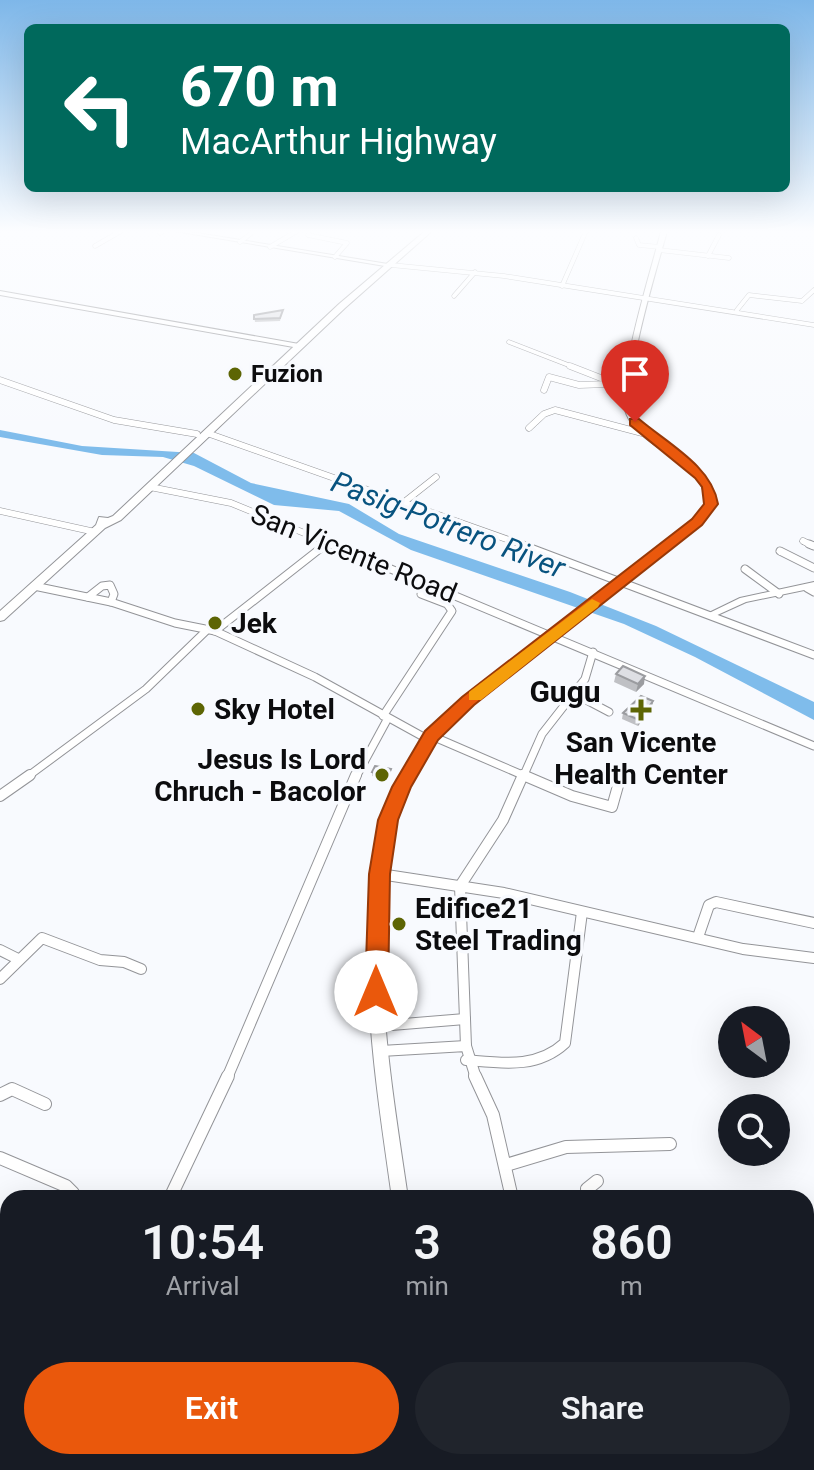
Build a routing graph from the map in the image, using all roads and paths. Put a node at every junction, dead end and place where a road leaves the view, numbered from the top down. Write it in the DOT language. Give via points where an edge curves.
graph roads {
  1 [pos="37,300"];
  2 [pos="350,300"];
  3 [pos="649,300"];
  4 [pos="661,300"];
  5 [pos="745,300"];
  6 [pos="737,310"];
  7 [pos="814,325"];
  8 [pos="509,342"];
  9 [pos="299,346"];
  10 [pos="0,380"];
  11 [pos="610,384"];
  12 [pos="629,389"];
  13 [pos="544,390"];
  14 [pos="529,428"];
  15 [pos="646,434"];
  16 [pos="201,435"];
  17 [pos="436,477"];
  18 [pos="148,485"];
  19 [pos="403,503"];
  20 [pos="0,511"];
  21 [pos="98,529"];
  22 [pos="803,541"];
  23 [pos="327,543"];
  24 [pos="814,546"];
  25 [pos="780,551"];
  26 [pos="814,568"];
  27 [pos="745,569"];
  28 [pos="621,581"];
  29 [pos="34,586"];
  30 [pos="812,588"];
  31 [pos="421,594"];
  32 [pos="779,594"];
  33 [pos="88,597"];
  34 [pos="111,602"];
  35 [pos="710,615"];
  36 [pos="0,617"];
  37 [pos="211,630"];
  38 [pos="554,633"];
  39 [pos="593,652"];
  40 [pos="814,655"];
  41 [pos="573,693"];
  42 [pos="609,712"];
  43 [pos="385,717"];
  44 [pos="430,738"];
  45 [pos="814,746"];
  46 [pos="621,775"];
  47 [pos="522,776"];
  48 [pos="0,796"];
  49 [pos="380,874"];
  50 [pos="460,886"];
  51 [pos="582,912"];
  52 [pos="814,923"];
  53 [pos="698,937"];
  54 [pos="0,950"];
  55 [pos="814,958"];
  56 [pos="18,959"];
  57 [pos="141,969"];
  58 [pos="0,979"];
  59 [pos="465,1019"];
  60 [pos="379,1026"];
  61 [pos="466,1046"];
  62 [pos="381,1051"];
  63 [pos="466,1060"];
  64 [pos="0,1095"];
  65 [pos="45,1104"];
  66 [pos="670,1144"];
  67 [pos="0,1158"];
  68 [pos="506,1165"];
  69 [pos="597,1181"];
  70 [pos="70,1190"];
  71 [pos="174,1190"];
  72 [pos="399,1190"];
  73 [pos="511,1190"];
  74 [pos="587,1190"];
  1 -- 9 [label="main road"];
  2 -- 9 [label="highway"];
  3 -- 12 [label="main road"];
  4 -- 6 [label="street"];
  5 -- 6 [label="street"];
  6 -- 7 [label="street"];
  8 -- 11 [label="street"];
  9 -- 16 [label="highway" via="244,402"];
  10 -- 16 [label="street" via="114,420"];
  11 -- 12 [label="street"];
  11 -- 13 [label="street" via="579,385 549,377"];
  12 -- 15 [label="main road" via="630,414"];
  14 -- 15 [label="street" via="557,410 616,431"];
  15 -- 28 [label="main road" via="699,475 709,487 711,504 697,522"];
  16 -- 18 [label="highway"];
  16 -- 19 [label="street"];
  17 -- 19 [label="street"];
  18 -- 21 [label="highway" via="111,524"];
  18 -- 23 [label="street, San Vicente Road" via="211,497"];
  19 -- 28 [label="street"];
  20 -- 21 [label="street"];
  21 -- 29 [label="highway"];
  22 -- 24 [label="street"];
  23 -- 37 [label="street"];
  23 -- 38 [label="street, San Vicente Road"];
  25 -- 26 [label="street"];
  27 -- 32 [label="street"];
  28 -- 35 [label="street"];
  28 -- 38 [label="main road"];
  29 -- 33 [label="street"];
  29 -- 36 [label="highway"];
  30 -- 32 [label="main road"];
  31 -- 43 [label="street" via="452,611"];
  32 -- 35 [label="main road" via="743,600"];
  33 -- 34 [label="street"];
  33 -- 34 [label="street" via="110,585"];
  34 -- 37 [label="street"];
  35 -- 40 [label="street"];
  37 -- 43 [label="street" via="302,671"];
  37 -- 48 [label="street" via="102,725"];
  38 -- 39 [label="street, San Vicente Road"];
  38 -- 44 [label="main road"];
  39 -- 41 [label="street" via="591,668"];
  39 -- 45 [label="street, San Vicente Road"];
  41 -- 42 [label="street"];
  41 -- 47 [label="street" via="542,734"];
  43 -- 44 [label="street"];
  43 -- 71 [label="street" via="261,1006"];
  44 -- 47 [label="street"];
  44 -- 49 [label="main road" via="391,810"];
  46 -- 47 [label="street" via="612,807"];
  47 -- 50 [label="street" via="503,820"];
  49 -- 50 [label="street"];
  49 -- 60 [label="main road"];
  50 -- 51 [label="street"];
  50 -- 59 [label="street"];
  51 -- 53 [label="street"];
  51 -- 63 [label="street" via="565,1043 548,1058 528,1062"];
  52 -- 53 [label="street" via="716,902 709,905"];
  53 -- 55 [label="street"];
  54 -- 56 [label="street"];
  56 -- 57 [label="street" via="46,938 100,960"];
  56 -- 58 [label="street"];
  59 -- 60 [label="street"];
  59 -- 61 [label="street"];
  60 -- 62 [label="main road"];
  61 -- 62 [label="street"];
  61 -- 63 [label="street"];
  62 -- 72 [label="main road"];
  63 -- 68 [label="street" via="489,1102"];
  64 -- 65 [label="street" via="12,1089"];
  66 -- 68 [label="street" via="566,1145"];
  67 -- 70 [label="street"];
  68 -- 73 [label="street"];
  69 -- 74 [label="street"];
}
